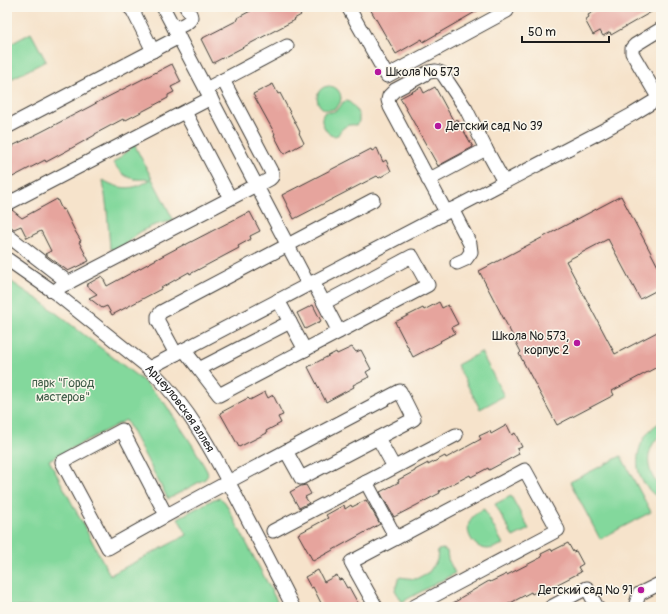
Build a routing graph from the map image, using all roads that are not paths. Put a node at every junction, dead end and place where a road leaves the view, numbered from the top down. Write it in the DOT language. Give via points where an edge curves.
graph roads {
  1 [pos="129,7"];
  2 [pos="163,7"];
  3 [pos="186,7"];
  4 [pos="348,7"];
  5 [pos="505,7"];
  6 [pos="661,30"];
  7 [pos="177,33"];
  8 [pos="287,46"];
  9 [pos="153,50"];
  10 [pos="223,80"];
  11 [pos="208,93"];
  12 [pos="660,98"];
  13 [pos="185,112"];
  14 [pos="7,127"];
  15 [pos="486,149"];
  16 [pos="428,180"];
  17 [pos="504,182"];
  18 [pos="256,186"];
  19 [pos="230,198"];
  20 [pos="373,200"];
  21 [pos="7,204"];
  22 [pos="449,211"];
  23 [pos="7,235"];
  24 [pos="287,245"];
  25 [pos="7,258"];
  26 [pos="457,264"];
  27 [pos="69,282"];
  28 [pos="311,283"];
  29 [pos="54,292"];
  30 [pos="278,300"];
  31 [pos="324,303"];
  32 [pos="290,322"];
  33 [pos="339,332"];
  34 [pos="304,350"];
  35 [pos="180,352"];
  36 [pos="149,368"];
  37 [pos="199,369"];
  38 [pos="456,435"];
  39 [pos="378,438"];
  40 [pos="286,451"];
  41 [pos="394,467"];
  42 [pos="228,481"];
  43 [pos="366,482"];
  44 [pos="166,515"];
  45 [pos="273,531"];
  46 [pos="396,538"];
  47 [pos="661,583"];
  48 [pos="430,603"];
  49 [pos="293,607"];
  50 [pos="376,607"];
  51 [pos="413,607"];
  52 [pos="552,607"];
  53 [pos="597,607"];
  54 [pos="636,607"];
  1 -- 9 [label="street"];
  2 -- 7 [label="street"];
  3 -- 7 [label="street" via="191,18"];
  4 -- 5 [label="street" via="387,76 507,11"];
  6 -- 12 [label="street" via="632,48 632,53"];
  7 -- 9 [label="street"];
  7 -- 11 [label="street"];
  8 -- 10 [label="street"];
  9 -- 14 [label="street"];
  10 -- 11 [label="street"];
  10 -- 18 [label="street" via="272,174 270,179"];
  11 -- 13 [label="street"];
  11 -- 18 [label="street"];
  12 -- 17 [label="street"];
  13 -- 19 [label="street"];
  13 -- 21 [label="street"];
  15 -- 16 [label="street"];
  15 -- 16 [label="street" via="466,109 442,73 429,72 395,90 389,96 390,107"];
  15 -- 17 [label="street"];
  16 -- 22 [label="street"];
  17 -- 22 [label="street"];
  18 -- 19 [label="street"];
  18 -- 24 [label="street"];
  19 -- 27 [label="street"];
  20 -- 24 [label="street"];
  22 -- 26 [label="street" via="470,244 471,252 466,259"];
  22 -- 28 [label="street"];
  23 -- 27 [label="street"];
  24 -- 28 [label="street"];
  24 -- 35 [label="street" via="161,312 158,321"];
  25 -- 29 [label="street, Арцеуловская аллея"];
  27 -- 29 [label="street"];
  28 -- 30 [label="street"];
  28 -- 31 [label="street"];
  29 -- 36 [label="street, Арцеуловская аллея"];
  30 -- 32 [label="street"];
  30 -- 35 [label="street"];
  31 -- 33 [label="street"];
  31 -- 33 [label="street" via="412,256 428,285"];
  32 -- 34 [label="street"];
  32 -- 37 [label="street"];
  33 -- 34 [label="street"];
  34 -- 37 [label="street" via="219,395"];
  35 -- 36 [label="street"];
  35 -- 37 [label="street"];
  36 -- 42 [label="street, Арцеуловская аллея" via="162,380 202,433"];
  38 -- 41 [label="street"];
  39 -- 40 [label="street" via="301,478"];
  39 -- 40 [label="street" via="414,419 400,392"];
  39 -- 41 [label="street"];
  40 -- 42 [label="street"];
  41 -- 43 [label="street"];
  42 -- 44 [label="street"];
  42 -- 49 [label="street, Арцеуловская аллея"];
  43 -- 45 [label="street"];
  43 -- 46 [label="street"];
  44 -- 44 [label="street" via="122,430 62,462 108,548"];
  46 -- 48 [label="street" via="525,470 558,530"];
  46 -- 50 [label="street" via="352,562"];
  47 -- 54 [label="street" via="639,594"];
  48 -- 51 [label="street"];
  52 -- 53 [label="street" via="587,588"];
}
